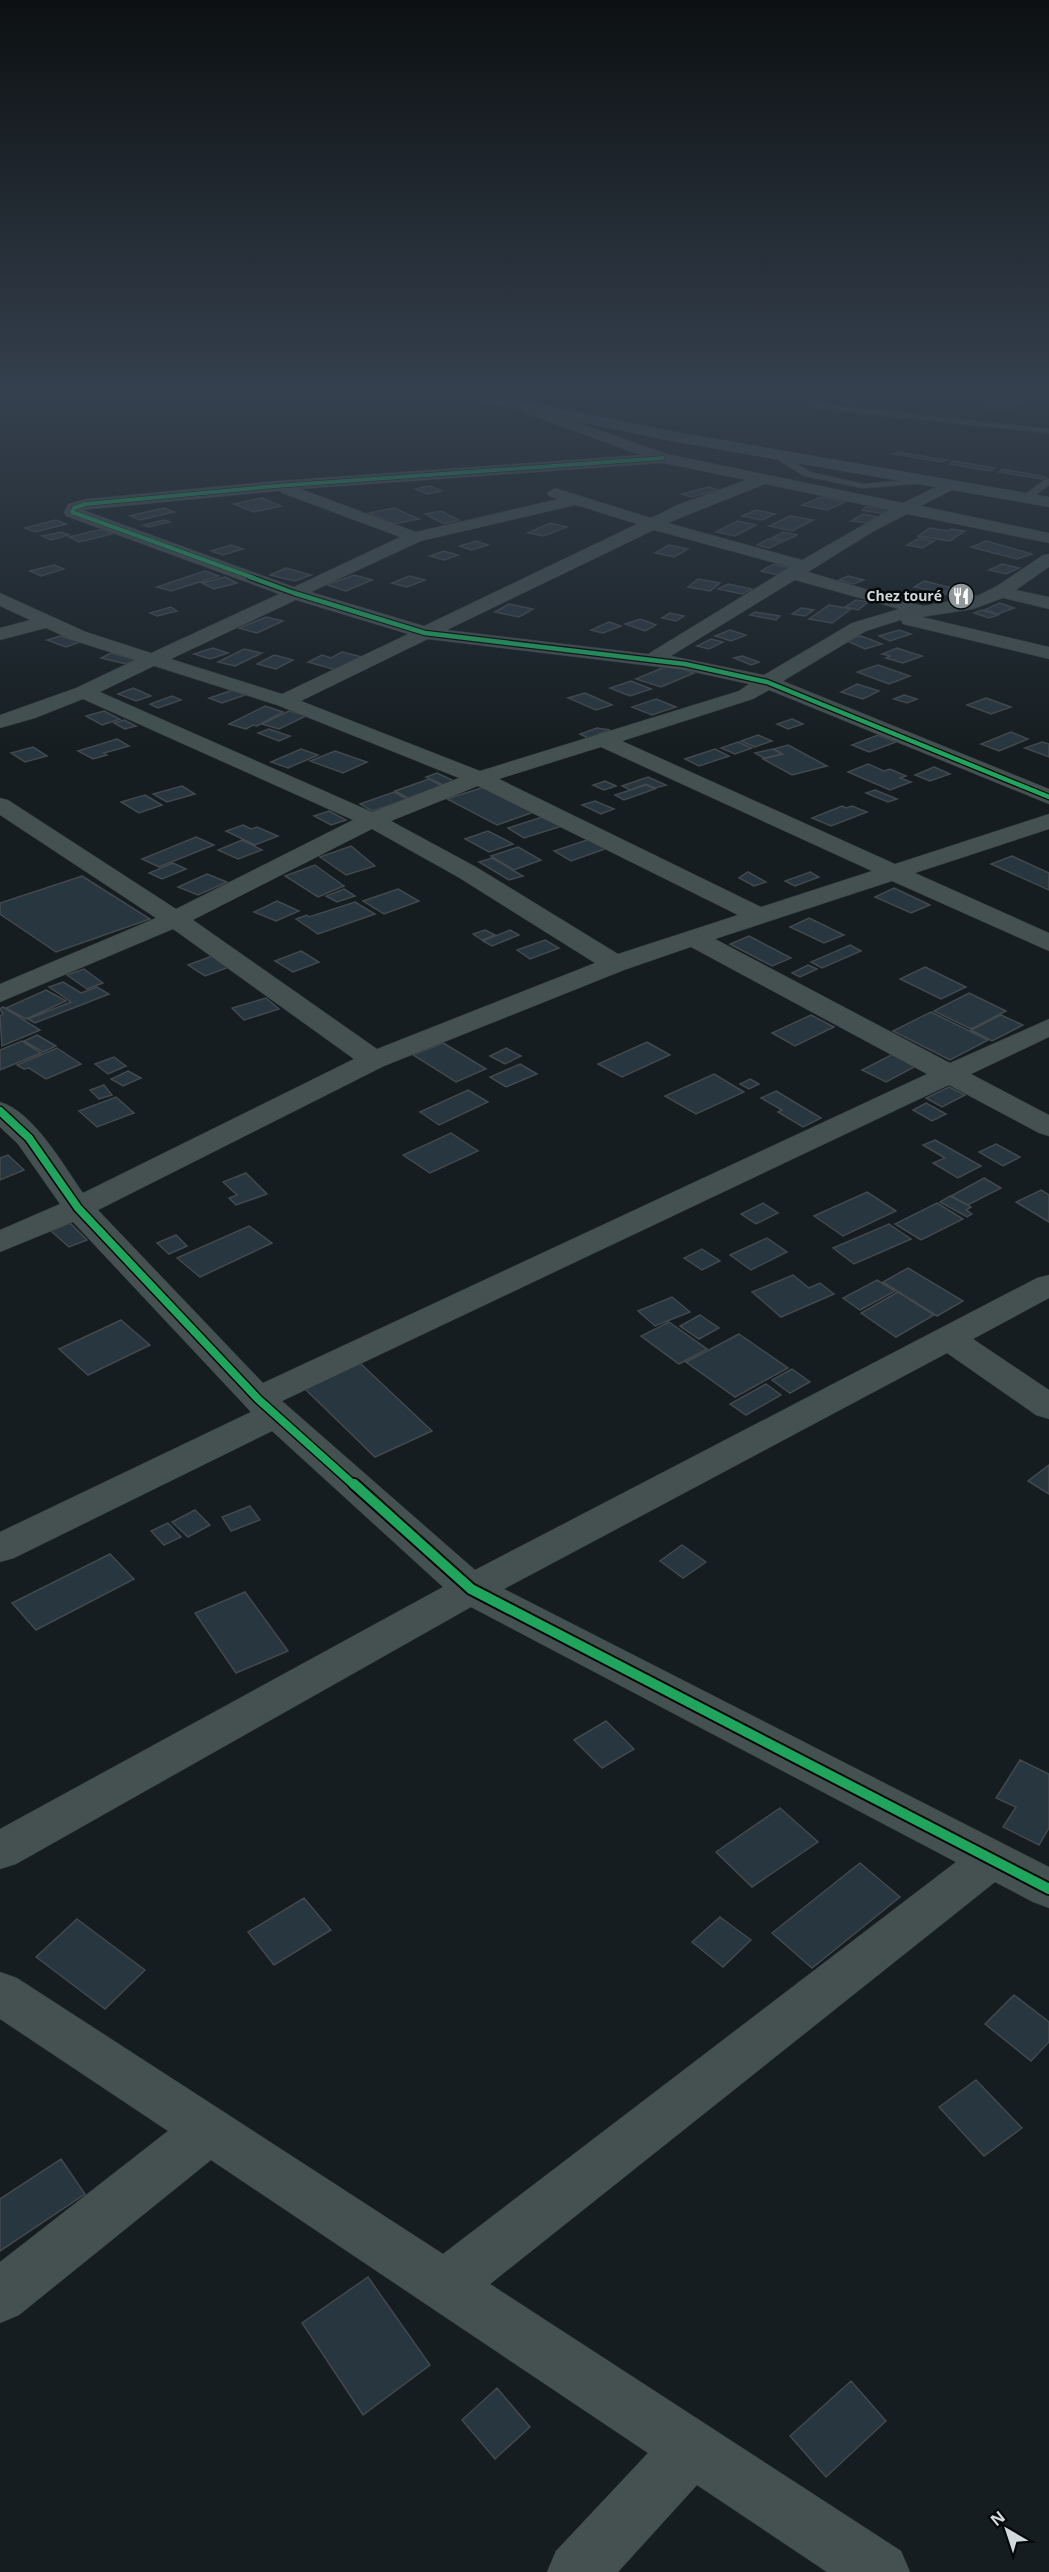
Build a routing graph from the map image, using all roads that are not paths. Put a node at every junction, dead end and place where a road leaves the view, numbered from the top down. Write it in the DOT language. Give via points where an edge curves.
graph roads {
  1 [pos="78,514"];
  2 [pos="352,514"];
  3 [pos="515,514"];
  4 [pos="621,514"];
  5 [pos="674,514"];
  6 [pos="893,514"];
  7 [pos="934,514"];
  8 [pos="653,524"];
  9 [pos="415,537"];
  10 [pos="1049,538"];
  11 [pos="1049,559"];
  12 [pos="799,569"];
  13 [pos="1000,592"];
  14 [pos="294,593"];
  15 [pos="0,599"];
  16 [pos="1049,603"];
  17 [pos="925,611"];
  18 [pos="894,616"];
  19 [pos="48,621"];
  20 [pos="425,633"];
  21 [pos="0,634"];
  22 [pos="1049,653"];
  23 [pos="152,660"];
  24 [pos="651,660"];
  25 [pos="766,682"];
  26 [pos="83,692"];
  27 [pos="284,701"];
  28 [pos="0,722"];
  29 [pos="603,740"];
  30 [pos="479,778"];
  31 [pos="1049,796"];
  32 [pos="0,805"];
  33 [pos="372,820"];
  34 [pos="1049,821"];
  35 [pos="893,872"];
  36 [pos="759,916"];
  37 [pos="175,919"];
  38 [pos="693,938"];
  39 [pos="1049,943"];
  40 [pos="615,964"];
  41 [pos="0,994"];
  42 [pos="1049,1027"];
  43 [pos="374,1060"];
  44 [pos="950,1074"];
  45 [pos="0,1111"];
  46 [pos="1049,1127"];
  47 [pos="78,1208"];
  48 [pos="0,1242"];
  49 [pos="1049,1285"];
  50 [pos="948,1338"];
  51 [pos="267,1407"];
  52 [pos="1049,1407"];
  53 [pos="0,1548"];
  54 [pos="471,1589"];
  55 [pos="0,1851"];
  56 [pos="1030,1873"];
  57 [pos="0,1993"];
  58 [pos="209,2130"];
  59 [pos="445,2286"];
  60 [pos="0,2296"];
  61 [pos="692,2448"];
  62 [pos="577,2572"];
  63 [pos="880,2572"];
  1 -- 14 [label="street"];
  2 -- 9 [label="street"];
  3 -- 9 [label="street"];
  4 -- 8 [label="street"];
  5 -- 8 [label="street"];
  6 -- 12 [label="street"];
  7 -- 10 [label="street"];
  8 -- 12 [label="street"];
  8 -- 20 [label="street"];
  9 -- 14 [label="street"];
  11 -- 13 [label="street"];
  12 -- 17 [label="street"];
  12 -- 24 [label="street"];
  13 -- 16 [label="street"];
  13 -- 17 [label="street" via="975,603"];
  14 -- 20 [label="street"];
  14 -- 23 [label="street"];
  15 -- 19 [label="street"];
  17 -- 18 [label="street"];
  18 -- 22 [label="street"];
  18 -- 25 [label="street" via="859,627"];
  19 -- 21 [label="street"];
  19 -- 23 [label="street" via="79,636"];
  20 -- 24 [label="street"];
  20 -- 27 [label="street"];
  23 -- 26 [label="street"];
  23 -- 27 [label="street"];
  24 -- 25 [label="street"];
  25 -- 29 [label="street" via="746,695"];
  25 -- 31 [label="street"];
  26 -- 28 [label="street"];
  26 -- 33 [label="street"];
  27 -- 30 [label="street"];
  29 -- 30 [label="street"];
  29 -- 35 [label="street"];
  30 -- 33 [label="street"];
  30 -- 36 [label="street"];
  32 -- 37 [label="street"];
  33 -- 37 [label="street"];
  33 -- 40 [label="street" via="466,872"];
  34 -- 35 [label="street"];
  35 -- 36 [label="street"];
  35 -- 39 [label="street"];
  36 -- 38 [label="street"];
  37 -- 41 [label="street"];
  37 -- 43 [label="street"];
  38 -- 40 [label="street"];
  38 -- 44 [label="street"];
  40 -- 43 [label="street"];
  42 -- 44 [label="street"];
  43 -- 47 [label="street"];
  44 -- 46 [label="street"];
  44 -- 51 [label="street"];
  45 -- 47 [label="street" via="28,1138"];
  47 -- 48 [label="street"];
  47 -- 51 [label="street"];
  49 -- 50 [label="street"];
  50 -- 52 [label="street"];
  50 -- 54 [label="street"];
  51 -- 53 [label="street"];
  51 -- 54 [label="street"];
  54 -- 55 [label="street"];
  54 -- 56 [label="street"];
  56 -- 59 [label="street"];
  57 -- 58 [label="street"];
  58 -- 59 [label="street"];
  58 -- 60 [label="street"];
  59 -- 61 [label="street"];
  61 -- 62 [label="street"];
  61 -- 63 [label="street"];
}
